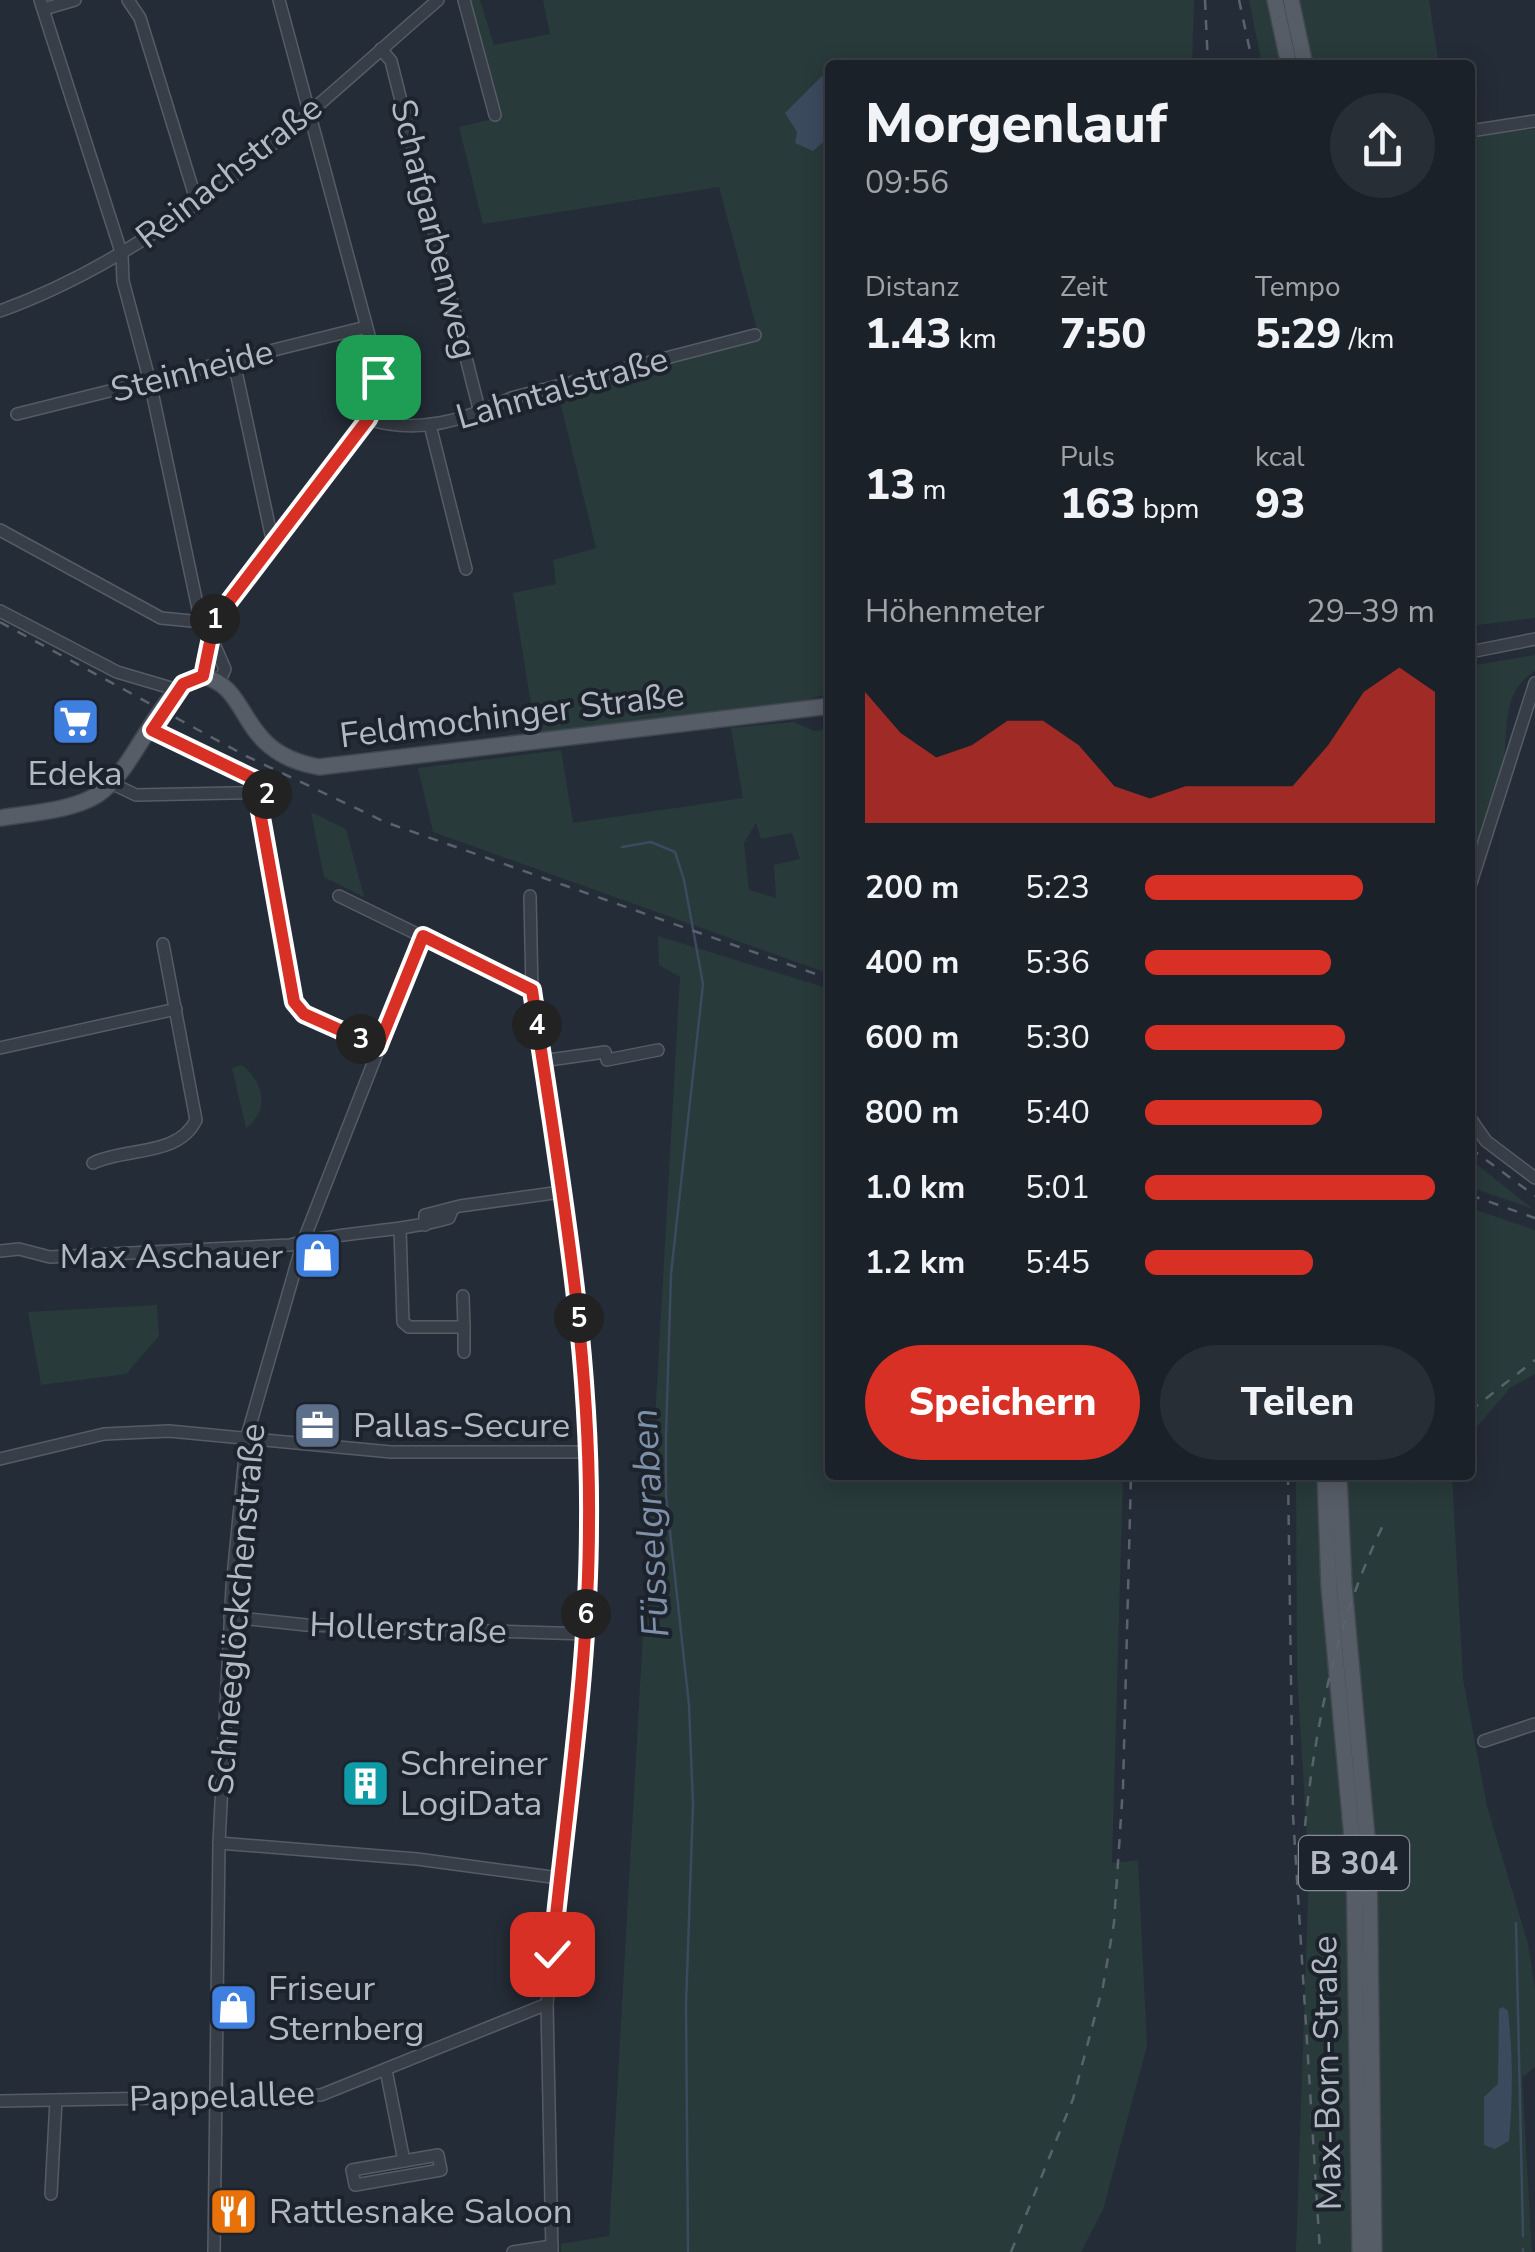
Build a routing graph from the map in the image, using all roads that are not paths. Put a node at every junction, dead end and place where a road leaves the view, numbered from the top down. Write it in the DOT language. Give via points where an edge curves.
graph roads {
  1 [pos="74,0"];
  2 [pos="128,0"];
  3 [pos="279,0"];
  4 [pos="438,0"];
  5 [pos="464,0"];
  6 [pos="1276,0"];
  7 [pos="1291,0"];
  8 [pos="42,5"];
  9 [pos="382,48"];
  10 [pos="1288,60"];
  11 [pos="1304,60"];
  12 [pos="308,115"];
  13 [pos="495,115"];
  14 [pos="1535,121"];
  15 [pos="1475,130"];
  16 [pos="197,204"];
  17 [pos="122,255"];
  18 [pos="0,311"];
  19 [pos="366,327"];
  20 [pos="755,335"];
  21 [pos="234,362"];
  22 [pos="150,382"];
  23 [pos="480,413"];
  24 [pos="17,414"];
  25 [pos="368,419"];
  26 [pos="430,425"];
  27 [pos="0,530"];
  28 [pos="272,540"];
  29 [pos="466,569"];
  30 [pos="0,611"];
  31 [pos="206,628"];
  32 [pos="1535,639"];
  33 [pos="1475,648"];
  34 [pos="203,676"];
  35 [pos="220,682"];
  36 [pos="1535,682"];
  37 [pos="178,690"];
  38 [pos="825,707"];
  39 [pos="152,730"];
  40 [pos="111,783"];
  41 [pos="260,795"];
  42 [pos="0,818"];
  43 [pos="1475,870"];
  44 [pos="339,896"];
  45 [pos="530,896"];
  46 [pos="423,936"];
  47 [pos="163,944"];
  48 [pos="532,990"];
  49 [pos="176,1009"];
  50 [pos="378,1047"];
  51 [pos="0,1048"];
  52 [pos="658,1050"];
  53 [pos="542,1061"];
  54 [pos="1475,1125"];
  55 [pos="93,1164"];
  56 [pos="1535,1178"];
  57 [pos="561,1192"];
  58 [pos="400,1230"];
  59 [pos="303,1242"];
  60 [pos="0,1251"];
  61 [pos="464,1296"];
  62 [pos="464,1327"];
  63 [pos="464,1352"];
  64 [pos="247,1436"];
  65 [pos="587,1452"];
  66 [pos="0,1459"];
  67 [pos="1324,1480"];
  68 [pos="1339,1480"];
  69 [pos="230,1617"];
  70 [pos="586,1634"];
  71 [pos="1535,1724"];
  72 [pos="1484,1741"];
  73 [pos="219,1843"];
  74 [pos="559,1878"];
  75 [pos="547,2004"];
  76 [pos="386,2070"];
  77 [pos="214,2098"];
  78 [pos="56,2100"];
  79 [pos="0,2101"];
  80 [pos="404,2161"];
  81 [pos="51,2194"];
  82 [pos="552,2249"];
  83 [pos="214,2252"];
  84 [pos="513,2252"];
  85 [pos="1360,2252"];
  86 [pos="1374,2252"];
  1 -- 8 [label="street"];
  2 -- 16 [label="street" via="140,18"];
  3 -- 12 [label="street"];
  4 -- 9 [label="street, Reinachstraße"];
  5 -- 13 [label="street"];
  6 -- 10 [label="main road"];
  7 -- 11 [label="main road"];
  8 -- 17 [label="street"];
  9 -- 12 [label="street, Reinachstraße"];
  9 -- 23 [label="street, Schafgarbenweg" via="421,170"];
  12 -- 16 [label="street, Reinachstraße"];
  12 -- 19 [label="street"];
  14 -- 15 [label="street"];
  16 -- 17 [label="street, Reinachstraße"];
  17 -- 18 [label="street, Reinachstraße"];
  17 -- 22 [label="street"];
  19 -- 21 [label="street, Steinheide"];
  19 -- 25 [label="street" via="378,388"];
  20 -- 23 [label="street, Lahntalstraße" via="512,398"];
  21 -- 22 [label="street, Steinheide"];
  21 -- 28 [label="street"];
  22 -- 24 [label="street, Steinheide"];
  22 -- 31 [label="street"];
  23 -- 26 [label="street, Lahntalstraße"];
  25 -- 26 [label="street, Lahntalstraße" via="396,428"];
  25 -- 28 [label="street"];
  26 -- 29 [label="street"];
  27 -- 31 [label="street" via="160,618"];
  28 -- 31 [label="street"];
  30 -- 37 [label="street" via="117,672"];
  31 -- 34 [label="street"];
  31 -- 35 [label="street" via="224,669"];
  32 -- 33 [label="street"];
  34 -- 35 [label="main road"];
  34 -- 37 [label="main road"];
  35 -- 38 [label="main road, Feldmochinger Straße" via="260,741 278,755 319,768"];
  36 -- 43 [label="street"];
  37 -- 39 [label="main road"];
  39 -- 40 [label="main road"];
  39 -- 41 [label="street" via="281,792"];
  40 -- 41 [label="street" via="136,795"];
  40 -- 42 [label="main road" via="83,802"];
  41 -- 50 [label="street" via="298,1009"];
  44 -- 46 [label="street"];
  45 -- 48 [label="street"];
  46 -- 48 [label="street"];
  46 -- 50 [label="street, Schneeglöckchenstraße"];
  47 -- 49 [label="street"];
  48 -- 53 [label="street"];
  49 -- 51 [label="street"];
  49 -- 55 [label="street" via="196,1120 189,1135"];
  50 -- 59 [label="street, Schneeglöckchenstraße"];
  52 -- 53 [label="street" via="607,1060 605,1052"];
  53 -- 57 [label="street"];
  54 -- 56 [label="street"];
  57 -- 58 [label="street" via="453,1208 449,1218"];
  57 -- 65 [label="street" via="586,1376"];
  58 -- 59 [label="street"];
  58 -- 62 [label="street" via="403,1322"];
  59 -- 60 [label="street" via="50,1257"];
  59 -- 64 [label="street, Schneeglöckchenstraße"];
  61 -- 62 [label="street"];
  62 -- 63 [label="street"];
  64 -- 65 [label="street" via="391,1452"];
  64 -- 66 [label="street" via="112,1433"];
  64 -- 69 [label="street, Schneeglöckchenstraße"];
  65 -- 70 [label="street"];
  67 -- 85 [label="main road, Max-Born-Straße / B 304" via="1354,1860"];
  68 -- 86 [label="main road, Max-Born-Straße / B 304" via="1368,1858"];
  69 -- 70 [label="street, Hollerstraße"];
  69 -- 73 [label="street, Schneeglöckchenstraße"];
  70 -- 74 [label="street"];
  71 -- 72 [label="street"];
  73 -- 74 [label="street"];
  73 -- 77 [label="street, Schneeglöckchenstraße"];
  74 -- 75 [label="street"];
  75 -- 76 [label="street, Pappelallee"];
  75 -- 82 [label="street"];
  76 -- 77 [label="street, Pappelallee" via="321,2095"];
  76 -- 80 [label="street"];
  77 -- 78 [label="street, Pappelallee"];
  77 -- 83 [label="street, Schneeglöckchenstraße"];
  78 -- 79 [label="street, Pappelallee"];
  78 -- 81 [label="street"];
  80 -- 80 [label="street" via="352,2170 355,2185 441,2170 438,2155"];
  82 -- 84 [label="street"];
}
